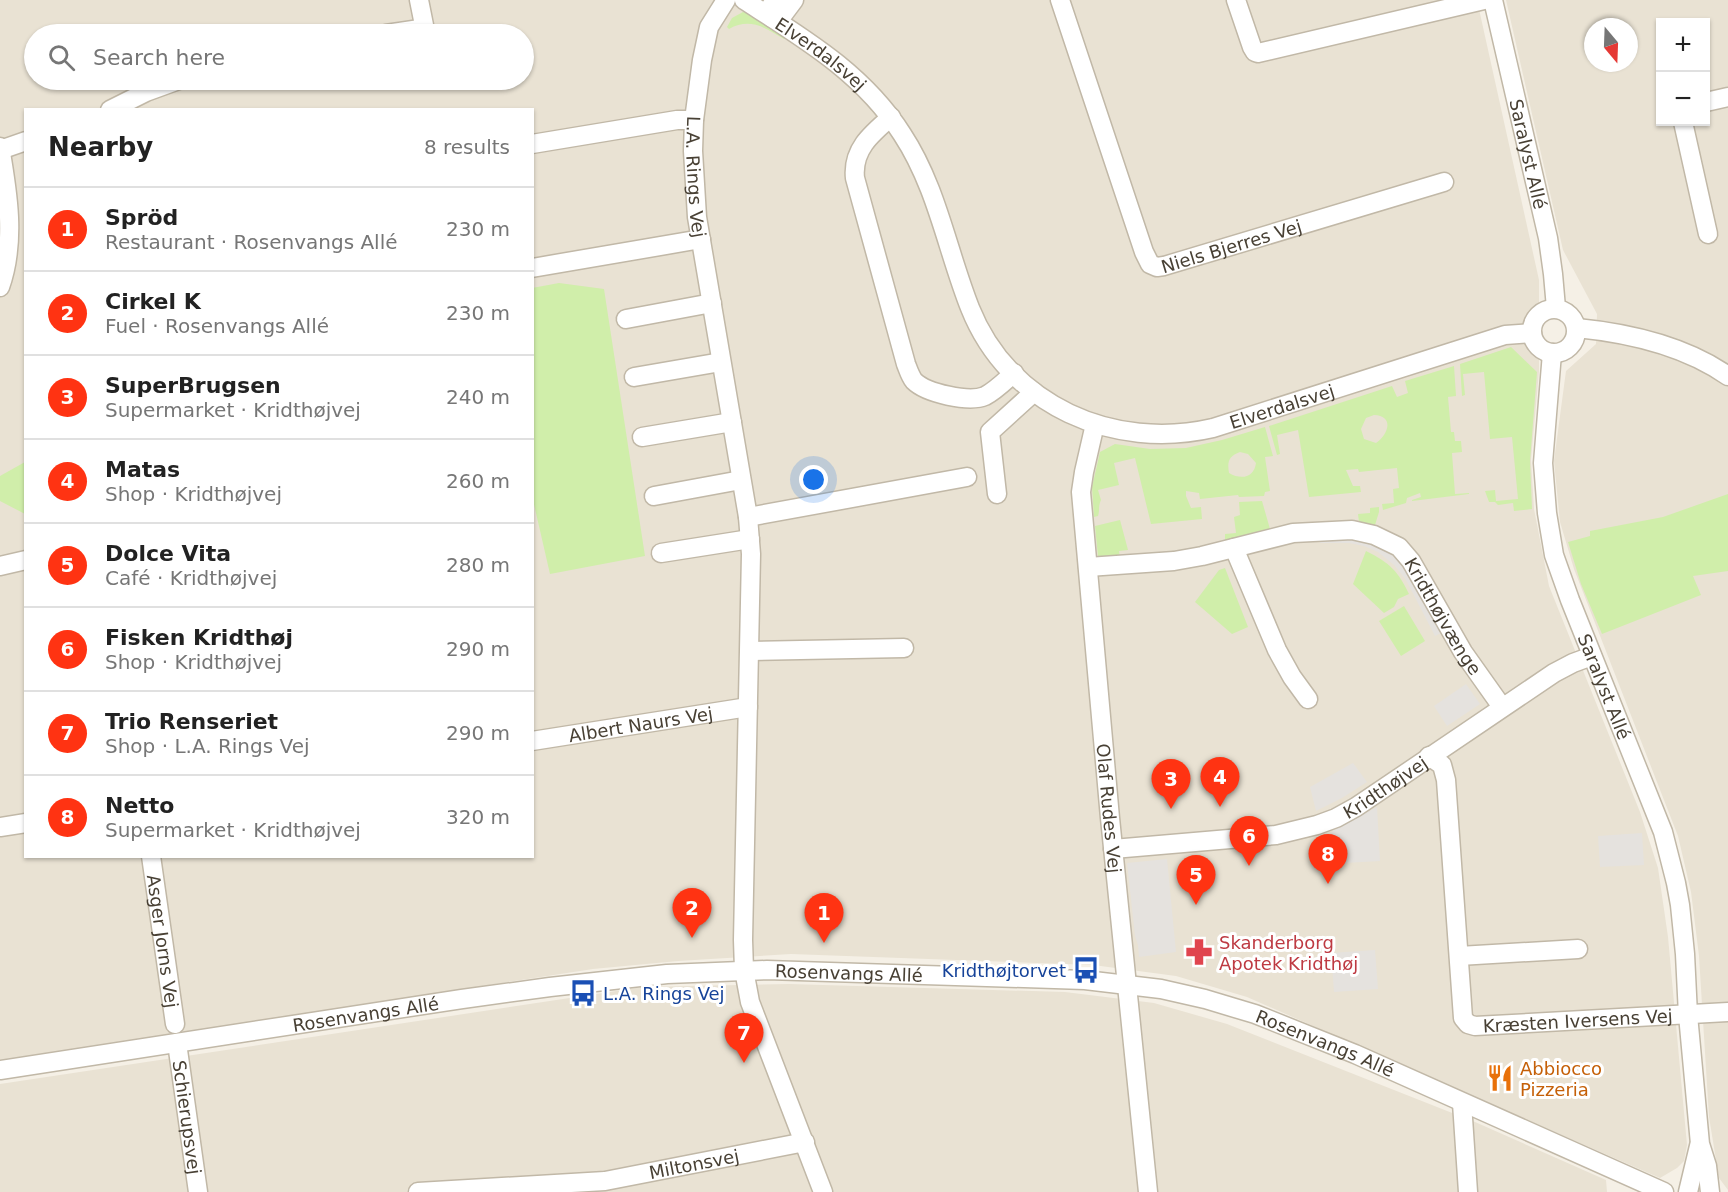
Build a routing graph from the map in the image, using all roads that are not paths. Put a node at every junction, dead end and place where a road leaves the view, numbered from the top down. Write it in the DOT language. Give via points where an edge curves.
graph roads {
  1 [pos="418,0"];
  2 [pos="726,0"];
  3 [pos="736,0"];
  4 [pos="744,0"];
  5 [pos="794,0"];
  6 [pos="1060,0"];
  7 [pos="1236,0"];
  8 [pos="1484,0"];
  9 [pos="1493,0"];
  10 [pos="774,9"];
  11 [pos="424,24"];
  12 [pos="705,49"];
  13 [pos="152,90"];
  14 [pos="1728,98"];
  15 [pos="1710,101"];
  16 [pos="114,108"];
  17 [pos="891,117"];
  18 [pos="694,120"];
  19 [pos="1684,126"];
  20 [pos="24,142"];
  21 [pos="534,144"];
  22 [pos="0,148"];
  23 [pos="1444,182"];
  24 [pos="1708,234"];
  25 [pos="701,238"];
  26 [pos="534,268"];
  27 [pos="0,287"];
  28 [pos="712,303"];
  29 [pos="1556,308"];
  30 [pos="626,319"];
  31 [pos="1577,328"];
  32 [pos="1532,333"];
  33 [pos="1552,353"];
  34 [pos="722,362"];
  35 [pos="1014,373"];
  36 [pos="1728,376"];
  37 [pos="634,377"];
  38 [pos="1034,392"];
  39 [pos="732,422"];
  40 [pos="1095,424"];
  41 [pos="642,437"];
  42 [pos="967,477"];
  43 [pos="741,480"];
  44 [pos="997,494"];
  45 [pos="654,496"];
  46 [pos="748,517"];
  47 [pos="750,539"];
  48 [pos="1234,548"];
  49 [pos="661,553"];
  50 [pos="24,560"];
  51 [pos="0,566"];
  52 [pos="1088,567"];
  53 [pos="904,648"];
  54 [pos="750,651"];
  55 [pos="1592,656"];
  56 [pos="1308,699"];
  57 [pos="748,707"];
  58 [pos="1502,707"];
  59 [pos="534,741"];
  60 [pos="1429,756"];
  61 [pos="24,823"];
  62 [pos="0,827"];
  63 [pos="1113,849"];
  64 [pos="151,858"];
  65 [pos="1578,949"];
  66 [pos="1459,956"];
  67 [pos="744,970"];
  68 [pos="1127,984"];
  69 [pos="1728,1012"];
  70 [pos="1688,1015"];
  71 [pos="175,1024"];
  72 [pos="177,1043"];
  73 [pos="0,1070"];
  74 [pos="1462,1103"];
  75 [pos="805,1142"];
  76 [pos="1700,1144"];
  77 [pos="606,1186"];
  78 [pos="510,1189"];
  79 [pos="198,1192"];
  80 [pos="418,1192"];
  81 [pos="823,1192"];
  82 [pos="1148,1192"];
  83 [pos="1468,1192"];
  84 [pos="1664,1192"];
  85 [pos="1688,1192"];
  86 [pos="1710,1192"];
  1 -- 11 [label="street"];
  2 -- 12 [label="street, L.A. Rings Vej" via="709,27"];
  3 -- 12 [label="street, L.A. Rings Vej" via="737,5 723,28"];
  4 -- 10 [label="street, Elverdalsvej"];
  5 -- 10 [label="street" via="782,16"];
  6 -- 23 [label="street, Niels Bjerres Vej" via="1150,264 1164,266"];
  7 -- 8 [label="street" via="1258,53"];
  9 -- 29 [label="street, Saralyst Allé" via="1548,238"];
  10 -- 17 [label="street, Elverdalsvej" via="847,71"];
  12 -- 18 [label="street, L.A. Rings Vej"];
  13 -- 16 [label="street"];
  14 -- 15 [label="street"];
  17 -- 35 [label="street, Elverdalsvej" via="926,178 971,309 1000,359"];
  17 -- 35 [label="street" via="858,152 855,178 913,379 924,388 974,399 993,391"];
  18 -- 21 [label="street"];
  18 -- 25 [label="street, L.A. Rings Vej" via="694,180"];
  19 -- 24 [label="street"];
  20 -- 22 [label="street"];
  22 -- 27 [label="street" via="9,224 8,259"];
  25 -- 26 [label="street"];
  25 -- 28 [label="street, L.A. Rings Vej"];
  28 -- 30 [label="street"];
  28 -- 34 [label="street, L.A. Rings Vej"];
  29 -- 31 [label="street" via="1570,314"];
  29 -- 32 [label="street" via="1535,318"];
  31 -- 33 [label="street" via="1567,349"];
  31 -- 36 [label="street" via="1614,332 1669,346 1700,358"];
  32 -- 33 [label="street" via="1536,344"];
  32 -- 40 [label="street, Elverdalsvej" via="1505,335 1192,433 1136,434"];
  33 -- 55 [label="street, Saralyst Allé" via="1543,463 1546,513 1554,555"];
  34 -- 37 [label="street"];
  34 -- 39 [label="street, L.A. Rings Vej"];
  35 -- 38 [label="street, Elverdalsvej"];
  38 -- 40 [label="street, Elverdalsvej"];
  38 -- 44 [label="street" via="990,432"];
  39 -- 41 [label="street"];
  39 -- 43 [label="street, L.A. Rings Vej"];
  40 -- 52 [label="street, Olaf Rudes Vej" via="1081,492"];
  42 -- 46 [label="street"];
  43 -- 45 [label="street"];
  43 -- 46 [label="street, L.A. Rings Vej"];
  46 -- 47 [label="street, L.A. Rings Vej"];
  47 -- 49 [label="street"];
  47 -- 54 [label="street, L.A. Rings Vej"];
  48 -- 52 [label="street, Kridthøjvænge" via="1174,561"];
  48 -- 56 [label="street" via="1277,650"];
  48 -- 58 [label="street, Kridthøjvænge" via="1293,532 1329,530 1374,535 1399,547 1463,652"];
  50 -- 51 [label="street"];
  52 -- 63 [label="street, Olaf Rudes Vej"];
  53 -- 54 [label="street"];
  54 -- 57 [label="street, L.A. Rings Vej"];
  55 -- 58 [label="street, Kridthøjvej" via="1554,673"];
  55 -- 70 [label="street, Saralyst Allé" via="1668,848 1680,905"];
  57 -- 59 [label="street, Albert Naurs Vej"];
  57 -- 67 [label="street, L.A. Rings Vej"];
  58 -- 60 [label="street, Kridthøjvej"];
  60 -- 63 [label="street, Kridthøjvej" via="1356,807 1317,825 1276,835"];
  60 -- 66 [label="street, Kræsten Iversens Vej" via="1442,765 1446,780"];
  61 -- 62 [label="street"];
  63 -- 68 [label="street, Olaf Rudes Vej"];
  64 -- 71 [label="street, Asger Jorns Vej"];
  65 -- 66 [label="street"];
  66 -- 70 [label="street, Kræsten Iversens Vej" via="1463,1018 1475,1026"];
  67 -- 68 [label="street, Rosenvangs Allé"];
  67 -- 72 [label="street, Rosenvangs Allé" via="550,987"];
  67 -- 75 [label="street, L.A. Rings Vej" via="750,1002"];
  68 -- 74 [label="street, Rosenvangs Allé" via="1255,1014"];
  68 -- 82 [label="street, Olaf Rudes Vej"];
  69 -- 70 [label="street"];
  70 -- 76 [label="street, Saralyst Allé"];
  72 -- 73 [label="street, Rosenvangs Allé"];
  72 -- 79 [label="street, Schierupsvej"];
  74 -- 83 [label="street"];
  74 -- 84 [label="street, Rosenvangs Allé"];
  75 -- 77 [label="street, Miltonsvej"];
  75 -- 81 [label="street, L.A. Rings Vej"];
  76 -- 85 [label="street, Saralyst Allé"];
  76 -- 86 [label="street, Saralyst Allé"];
  77 -- 78 [label="street, Miltonsvej"];
  78 -- 80 [label="street, Miltonsvej"];
}
